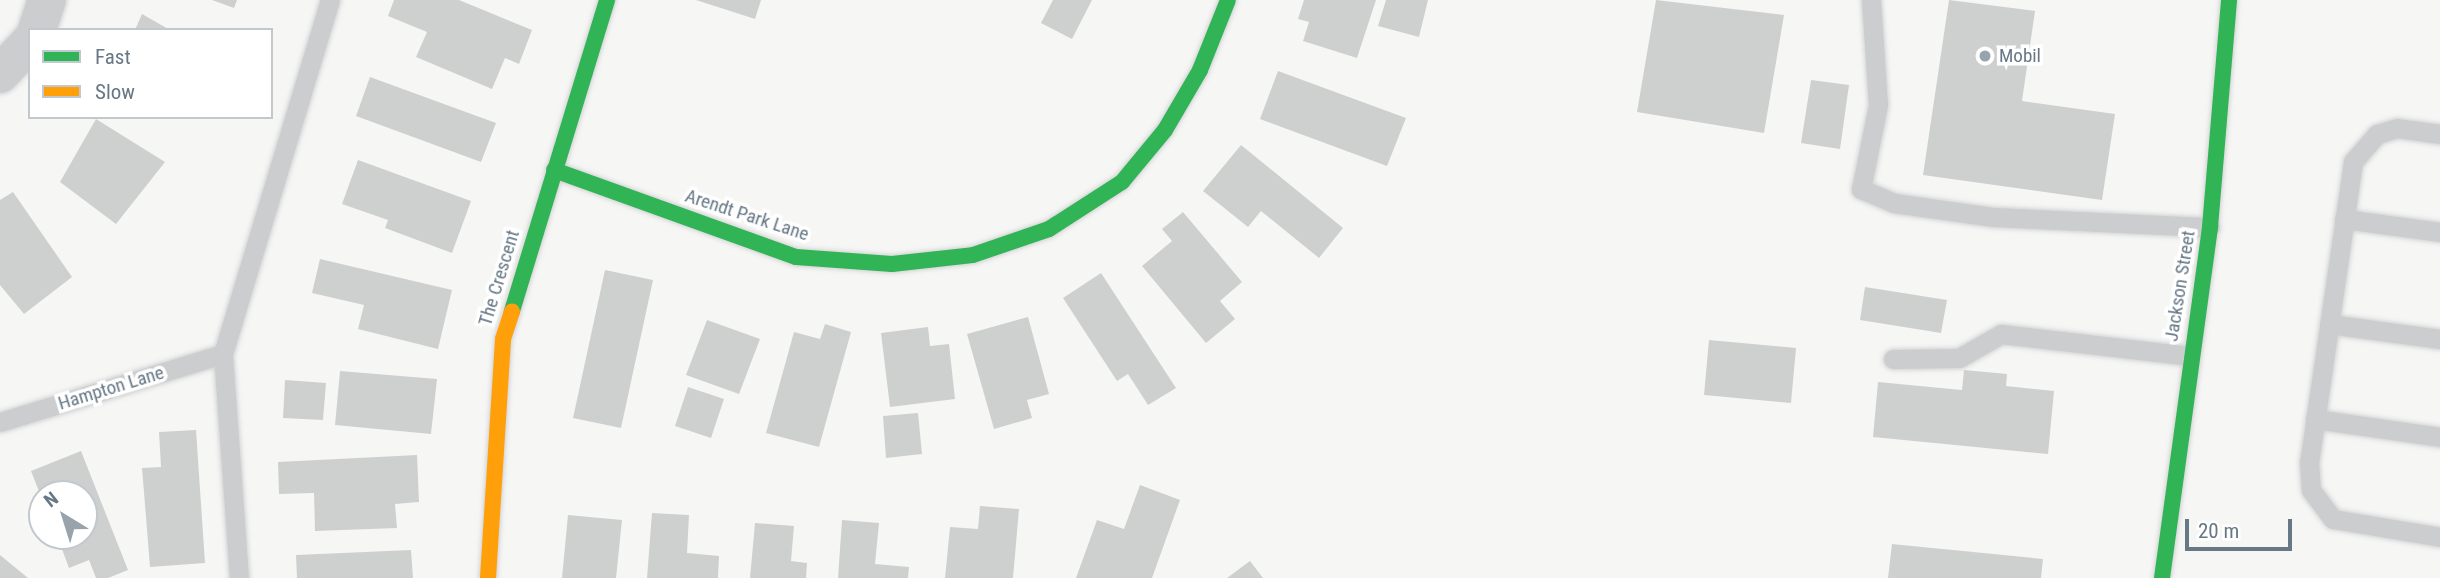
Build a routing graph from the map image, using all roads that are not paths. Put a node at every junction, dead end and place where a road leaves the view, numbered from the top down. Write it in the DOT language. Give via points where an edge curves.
graph roads {
  1 [pos="47,0"];
  2 [pos="330,0"];
  3 [pos="607,0"];
  4 [pos="1228,0"];
  5 [pos="1871,0"];
  6 [pos="2229,0"];
  7 [pos="38,28"];
  8 [pos="28,44"];
  9 [pos="0,74"];
  10 [pos="2440,134"];
  11 [pos="554,170"];
  12 [pos="2344,219"];
  13 [pos="2210,227"];
  14 [pos="2440,232"];
  15 [pos="2329,324"];
  16 [pos="2440,339"];
  17 [pos="223,354"];
  18 [pos="2190,356"];
  19 [pos="1894,359"];
  20 [pos="2315,419"];
  21 [pos="0,422"];
  22 [pos="2440,437"];
  23 [pos="2440,537"];
  24 [pos="239,578"];
  25 [pos="488,578"];
  26 [pos="2166,578"];
  1 -- 7 [label="street"];
  2 -- 17 [label="lane"];
  3 -- 11 [label="street, The Crescent"];
  4 -- 11 [label="street, Arendt Park Lane" via="1200,69 1165,130 1122,182 1049,229 973,255 892,264 796,257"];
  5 -- 13 [label="lane" via="1878,105 1861,189 1894,203 1994,217"];
  6 -- 13 [label="street, Jackson Street"];
  8 -- 9 [label="street"];
  10 -- 12 [label="lane" via="2397,128 2360,148"];
  11 -- 25 [label="street, The Crescent" via="503,339"];
  12 -- 14 [label="lane"];
  12 -- 15 [label="lane"];
  13 -- 18 [label="street, Jackson Street"];
  15 -- 16 [label="lane"];
  15 -- 20 [label="lane"];
  17 -- 21 [label="lane, Hampton Lane"];
  17 -- 24 [label="lane"];
  18 -- 19 [label="lane" via="2001,334 1959,358"];
  18 -- 26 [label="street, Jackson Street"];
  20 -- 22 [label="lane"];
  20 -- 23 [label="lane" via="2311,490 2333,519"];
}
